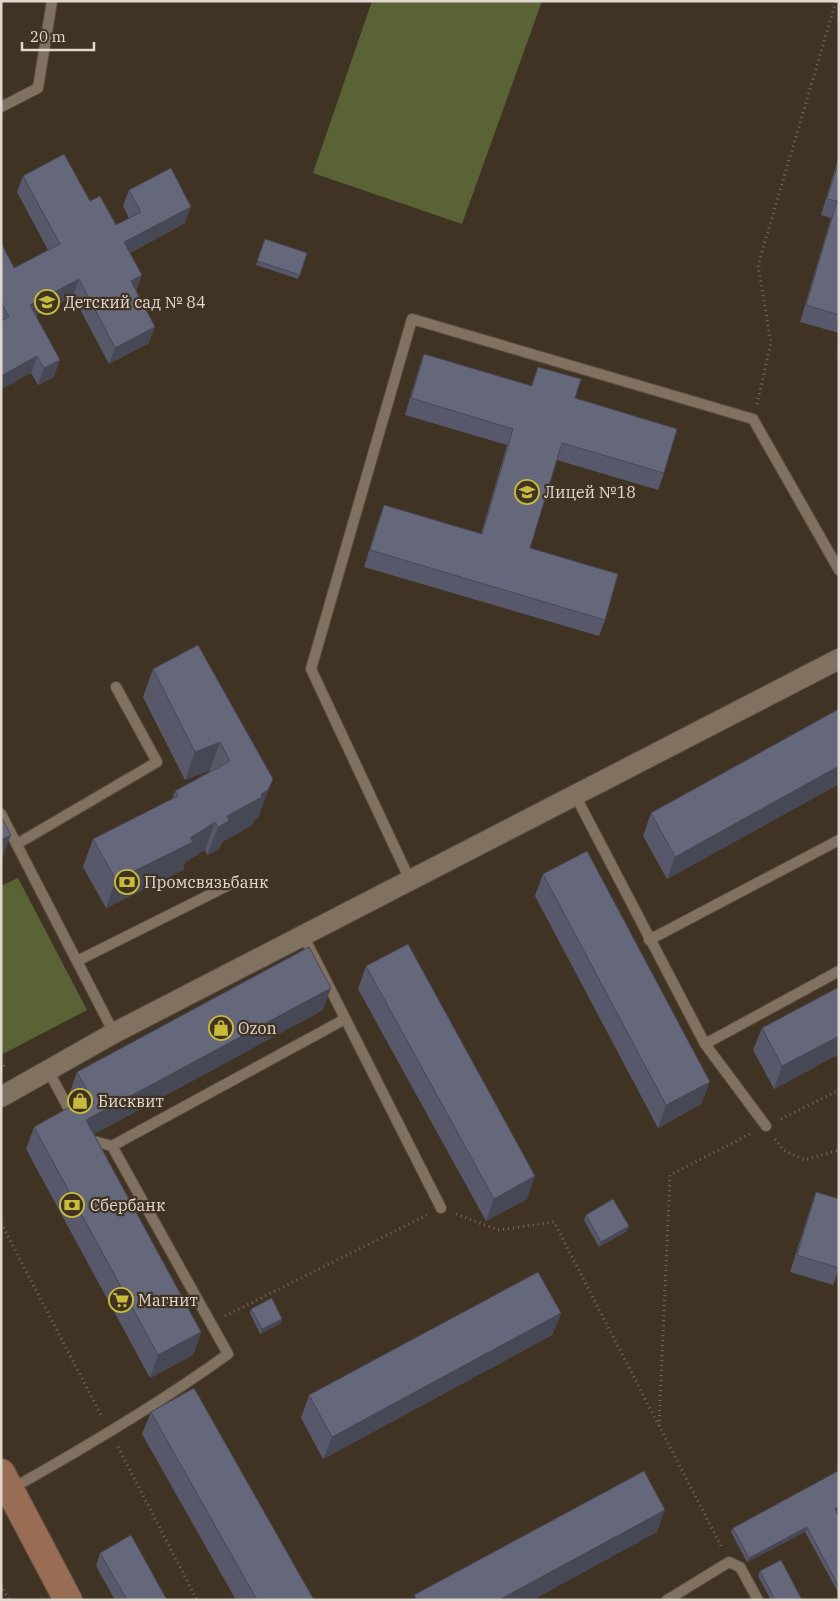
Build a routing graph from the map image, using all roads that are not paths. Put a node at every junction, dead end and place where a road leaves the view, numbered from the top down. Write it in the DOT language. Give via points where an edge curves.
graph roads {
  1 [pos="52,1"];
  2 [pos="1,107"];
  3 [pos="839,570"];
  4 [pos="839,659"];
  5 [pos="116,687"];
  6 [pos="575,795"];
  7 [pos="1,814"];
  8 [pos="839,840"];
  9 [pos="17,844"];
  10 [pos="410,880"];
  11 [pos="234,883"];
  12 [pos="303,935"];
  13 [pos="650,940"];
  14 [pos="77,961"];
  15 [pos="839,972"];
  16 [pos="346,1018"];
  17 [pos="114,1033"];
  18 [pos="704,1044"];
  19 [pos="48,1070"];
  20 [pos="1,1097"];
  21 [pos="766,1126"];
  22 [pos="79,1129"];
  23 [pos="85,1139"];
  24 [pos="112,1146"];
  25 [pos="441,1208"];
  26 [pos="6,1482"];
  27 [pos="68,1600"];
  28 [pos="667,1600"];
  29 [pos="758,1600"];
  1 -- 2 [label="lane" via="38,88"];
  3 -- 10 [label="lane" via="753,419 412,319 312,670"];
  4 -- 6 [label="street"];
  5 -- 9 [label="lane" via="157,762"];
  6 -- 10 [label="street"];
  6 -- 13 [label="lane"];
  7 -- 9 [label="lane"];
  8 -- 13 [label="lane"];
  9 -- 14 [label="lane"];
  10 -- 12 [label="street"];
  11 -- 14 [label="lane"];
  12 -- 16 [label="lane"];
  12 -- 17 [label="street"];
  13 -- 18 [label="lane"];
  14 -- 17 [label="lane"];
  15 -- 18 [label="lane"];
  16 -- 24 [label="lane"];
  16 -- 25 [label="lane"];
  17 -- 19 [label="street"];
  18 -- 21 [label="lane"];
  19 -- 20 [label="street"];
  19 -- 22 [label="lane"];
  23 -- 24 [label="lane"];
  24 -- 26 [label="lane" via="228,1354 192,1386 110,1433"];
  26 -- 27 [label="main road"];
  28 -- 29 [label="lane" via="729,1562 740,1567"];
}
